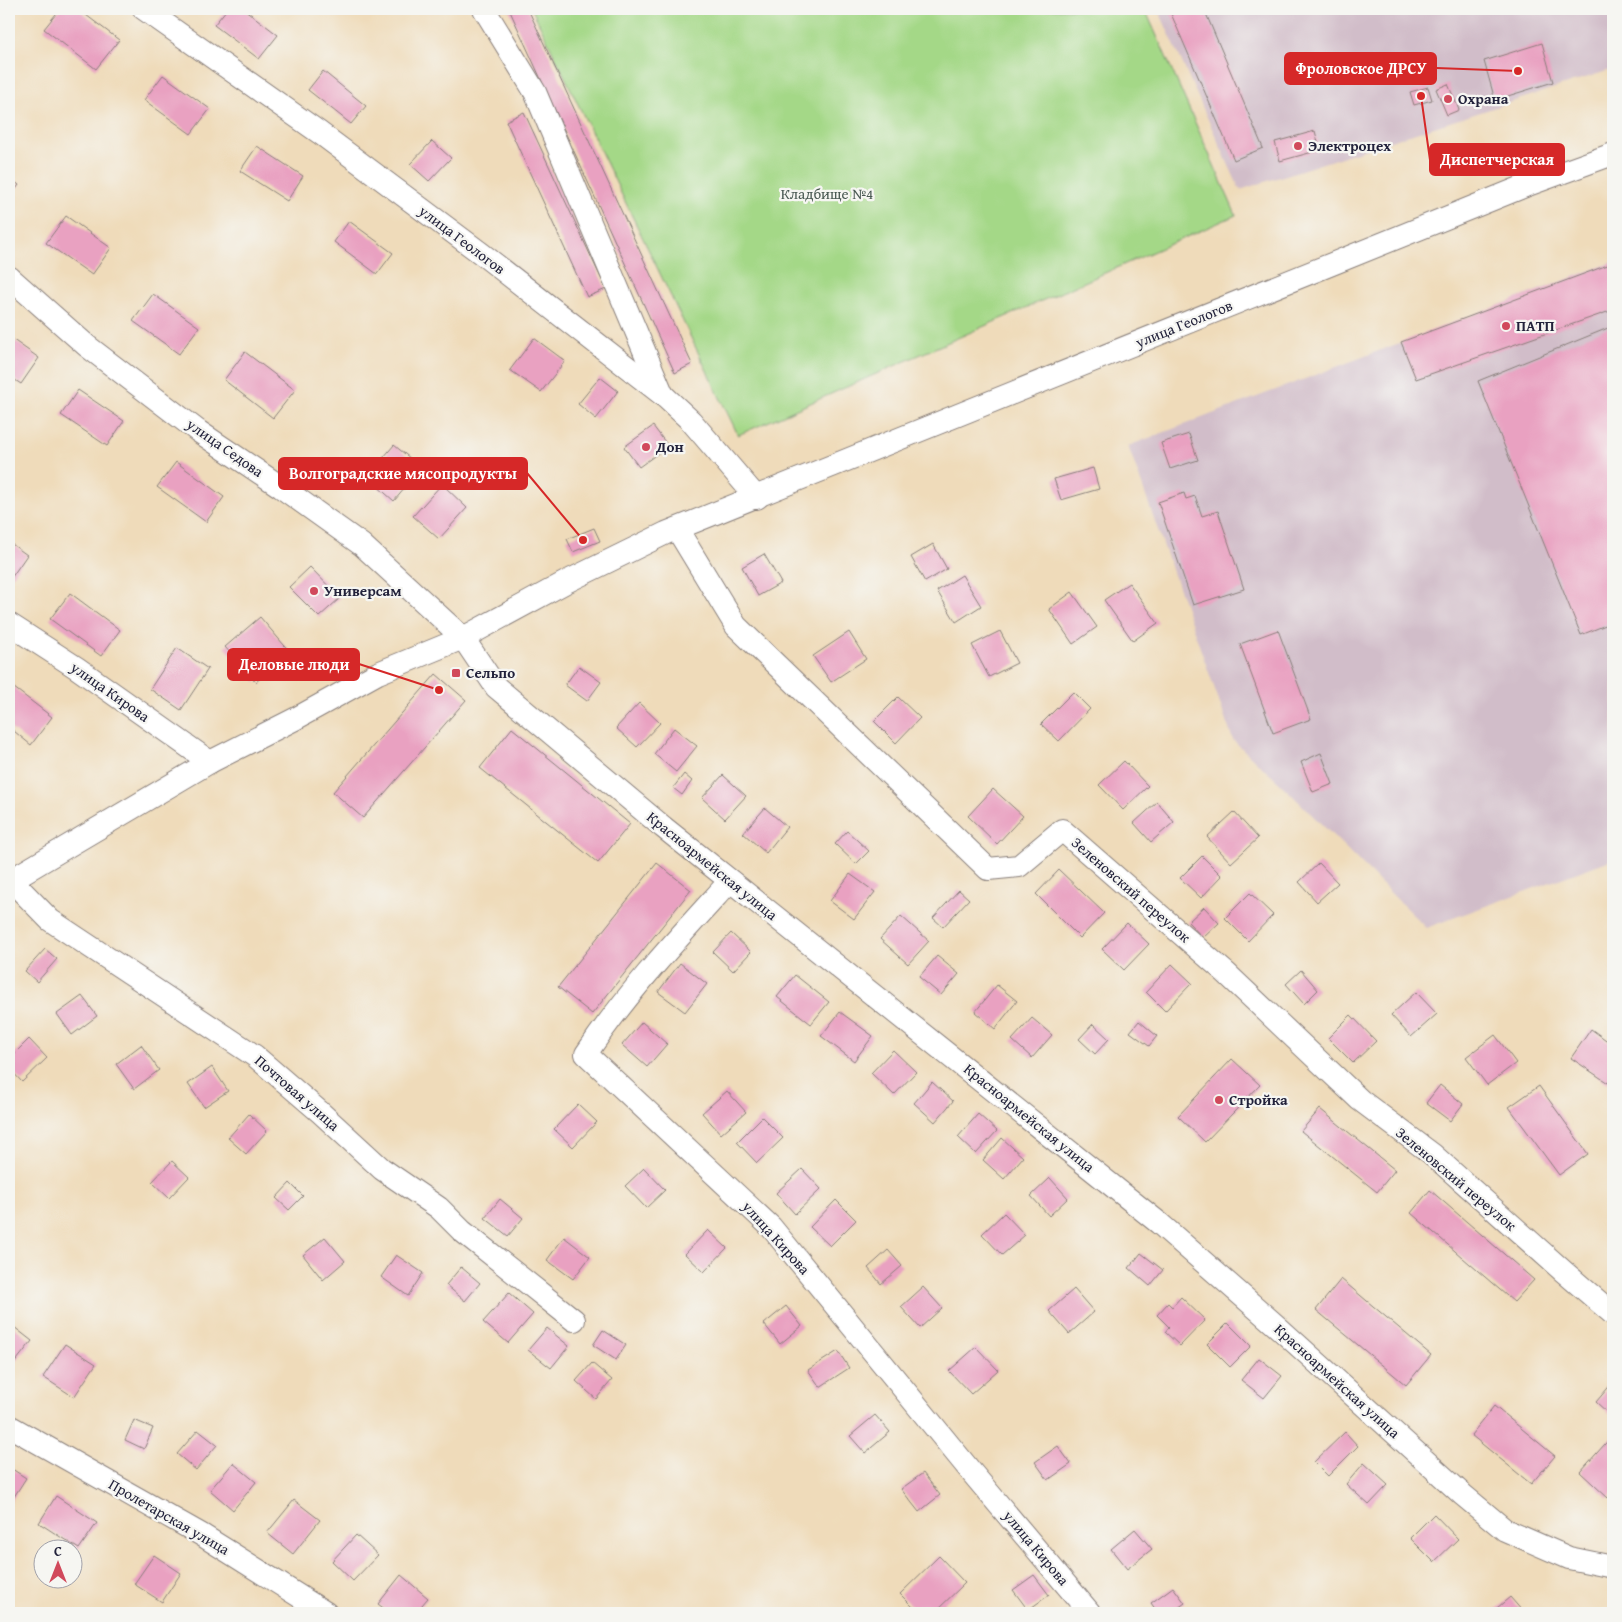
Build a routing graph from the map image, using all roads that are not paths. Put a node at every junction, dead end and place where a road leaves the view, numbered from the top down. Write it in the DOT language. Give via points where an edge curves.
graph roads {
  1 [pos="144,9"];
  2 [pos="484,9"];
  3 [pos="1613,154"];
  4 [pos="9,277"];
  5 [pos="663,395"];
  6 [pos="756,498"];
  7 [pos="677,529"];
  8 [pos="9,624"];
  9 [pos="463,638"];
  10 [pos="210,762"];
  11 [pos="730,880"];
  12 [pos="10,881"];
  13 [pos="1613,1314"];
  14 [pos="574,1320"];
  15 [pos="9,1426"];
  16 [pos="1613,1567"];
  17 [pos="326,1613"];
  18 [pos="1090,1613"];
  1 -- 5 [label="street, улица Геологов" via="482,254"];
  2 -- 5 [label="street" via="535,92"];
  3 -- 6 [label="street, улица Геологов"];
  4 -- 9 [label="street, улица Седова" via="87,346 190,424 362,545"];
  5 -- 6 [label="street, улица Геологов" via="691,421"];
  6 -- 7 [label="street, улица Геологов"];
  7 -- 9 [label="street, улица Геологов" via="566,582"];
  7 -- 13 [label="street, Зеленовский переулок" via="736,626 988,868 1019,866 1062,830 1226,973 1360,1100 1432,1154"];
  8 -- 10 [label="street, улица Кирова"];
  9 -- 10 [label="street, улица Геологов" via="378,673"];
  9 -- 11 [label="street, Красноармейская улица" via="496,687"];
  10 -- 12 [label="street, улица Геологов"];
  11 -- 16 [label="street, Красноармейская улица" via="1159,1223 1505,1530 1569,1558"];
  11 -- 18 [label="street, улица Кирова" via="660,959 586,1054 771,1227"];
  12 -- 14 [label="street, Почтовая улица" via="50,920 255,1056 382,1169 439,1208 462,1231"];
  15 -- 17 [label="street, Пролетарская улица" via="202,1534"];
}
